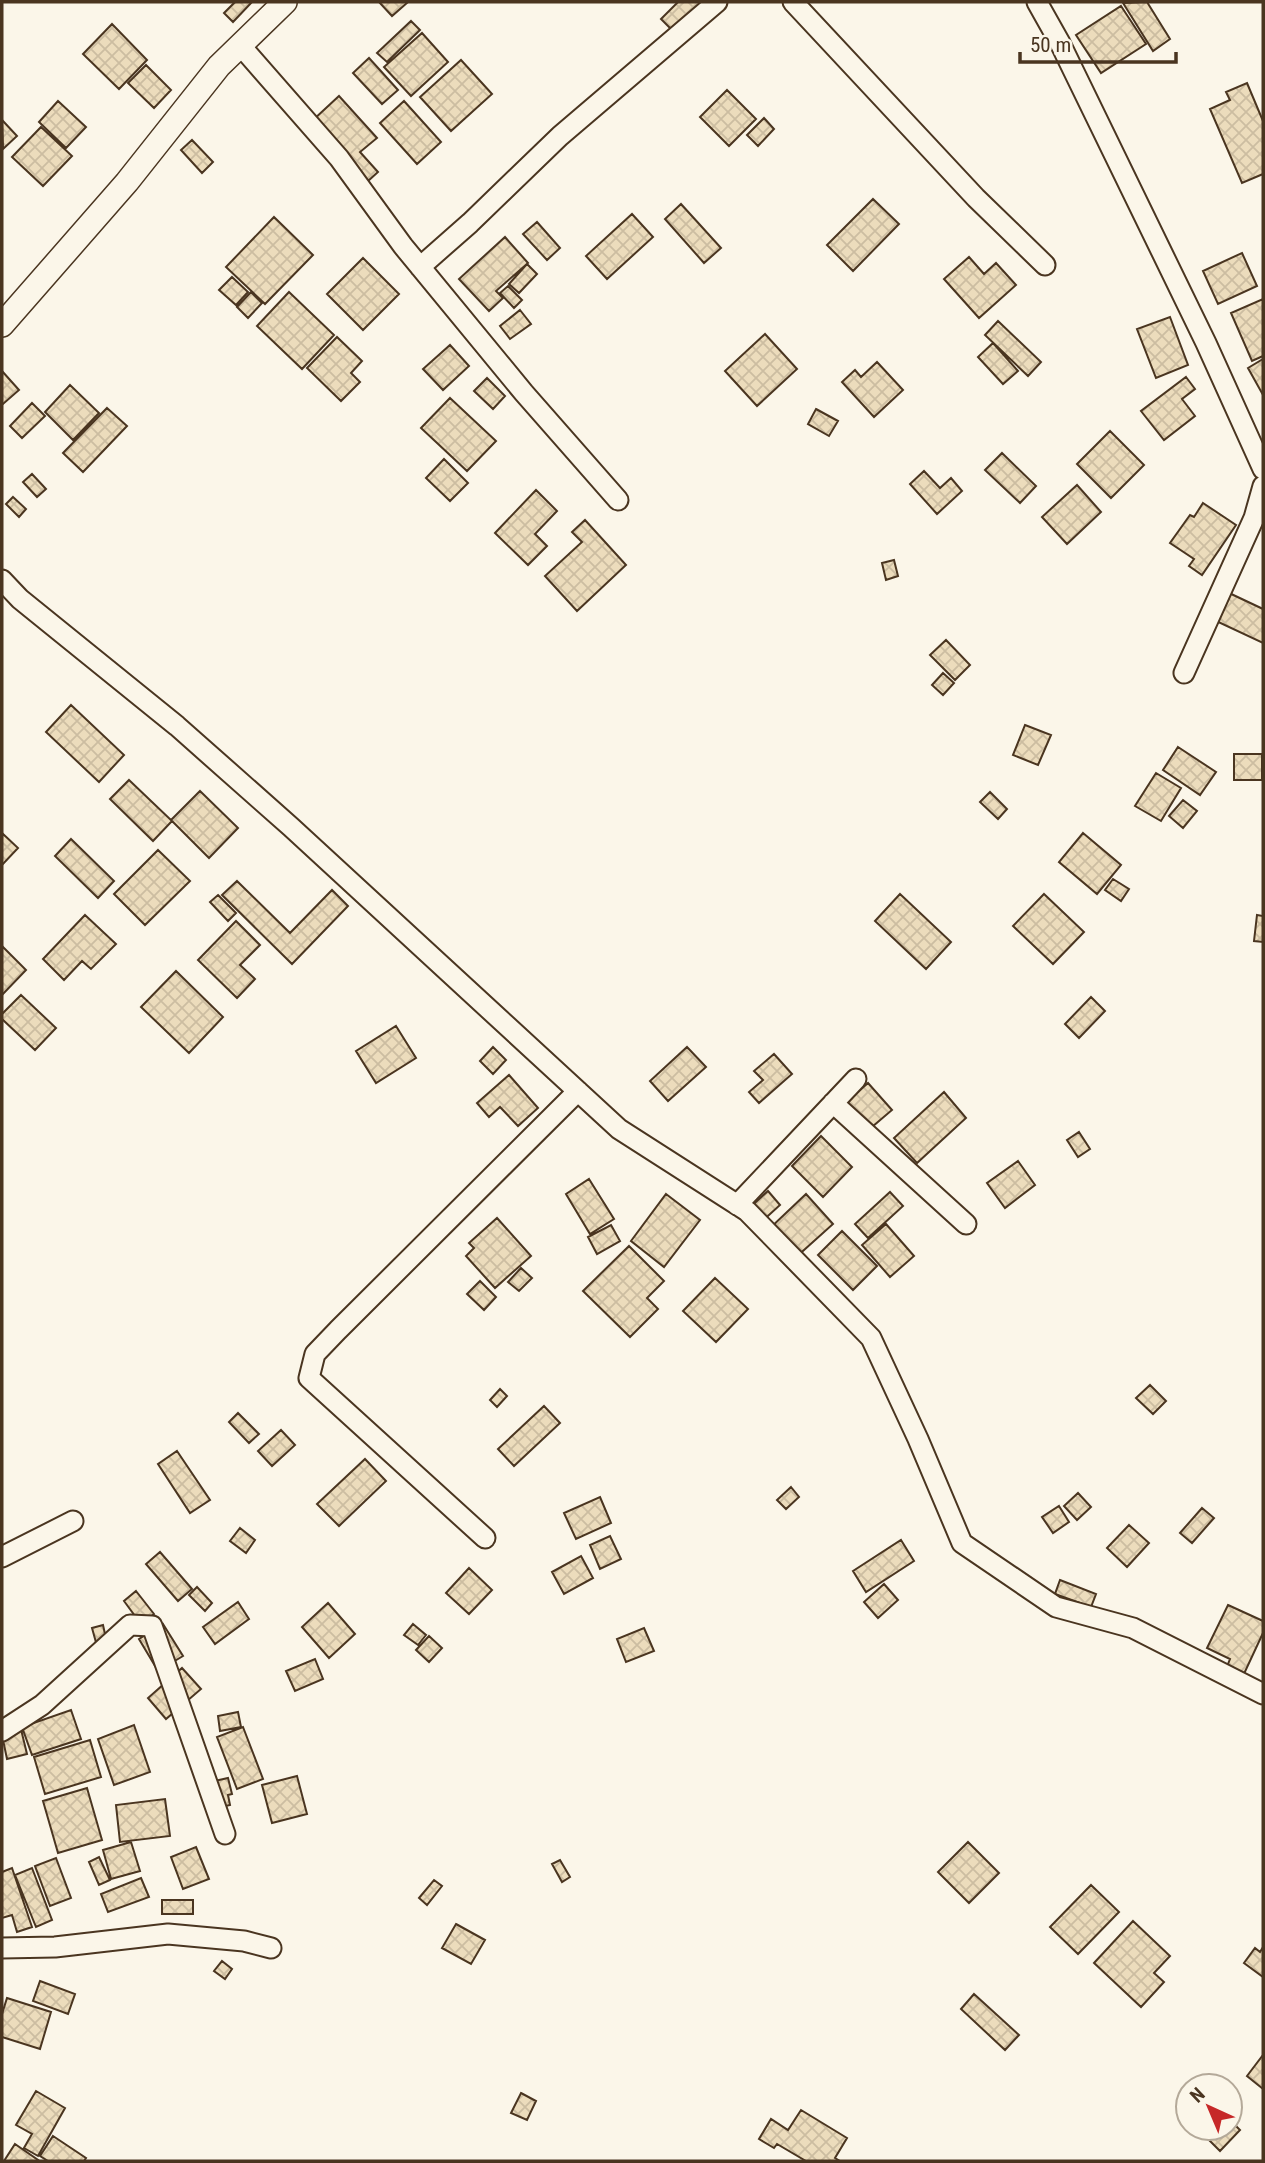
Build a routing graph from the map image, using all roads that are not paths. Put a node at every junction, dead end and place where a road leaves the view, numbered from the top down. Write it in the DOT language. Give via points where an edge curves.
graph roads {
  1 [pos="285,2"];
  2 [pos="717,2"];
  3 [pos="793,2"];
  4 [pos="1037,2"];
  5 [pos="240,45"];
  6 [pos="1045,265"];
  7 [pos="420,267"];
  8 [pos="2,325"];
  9 [pos="1263,469"];
  10 [pos="1263,486"];
  11 [pos="618,500"];
  12 [pos="2,580"];
  13 [pos="1184,673"];
  14 [pos="856,1079"];
  15 [pos="578,1091"];
  16 [pos="833,1103"];
  17 [pos="737,1205"];
  18 [pos="966,1224"];
  19 [pos="73,1521"];
  20 [pos="485,1538"];
  21 [pos="2,1557"];
  22 [pos="1263,1694"];
  23 [pos="2,1731"];
  24 [pos="225,1834"];
  25 [pos="2,1948"];
  26 [pos="271,1948"];
  1 -- 5 [label="street"];
  2 -- 7 [label="street" via="560,136"];
  3 -- 6 [label="street"];
  4 -- 9 [label="street" via="1206,343"];
  5 -- 7 [label="street" via="339,158"];
  5 -- 8 [label="street"];
  7 -- 11 [label="street"];
  10 -- 13 [label="street" via="1254,518"];
  12 -- 15 [label="street" via="291,827"];
  14 -- 16 [label="street"];
  15 -- 17 [label="street" via="619,1129"];
  15 -- 20 [label="street" via="315,1354 309,1378"];
  16 -- 17 [label="street"];
  16 -- 18 [label="street"];
  17 -- 22 [label="street" via="872,1338 962,1544 1056,1607 1133,1628"];
  19 -- 21 [label="street"];
  23 -- 24 [label="street" via="42,1705 130,1625 152,1626"];
  25 -- 26 [label="street" via="168,1934"];
}
